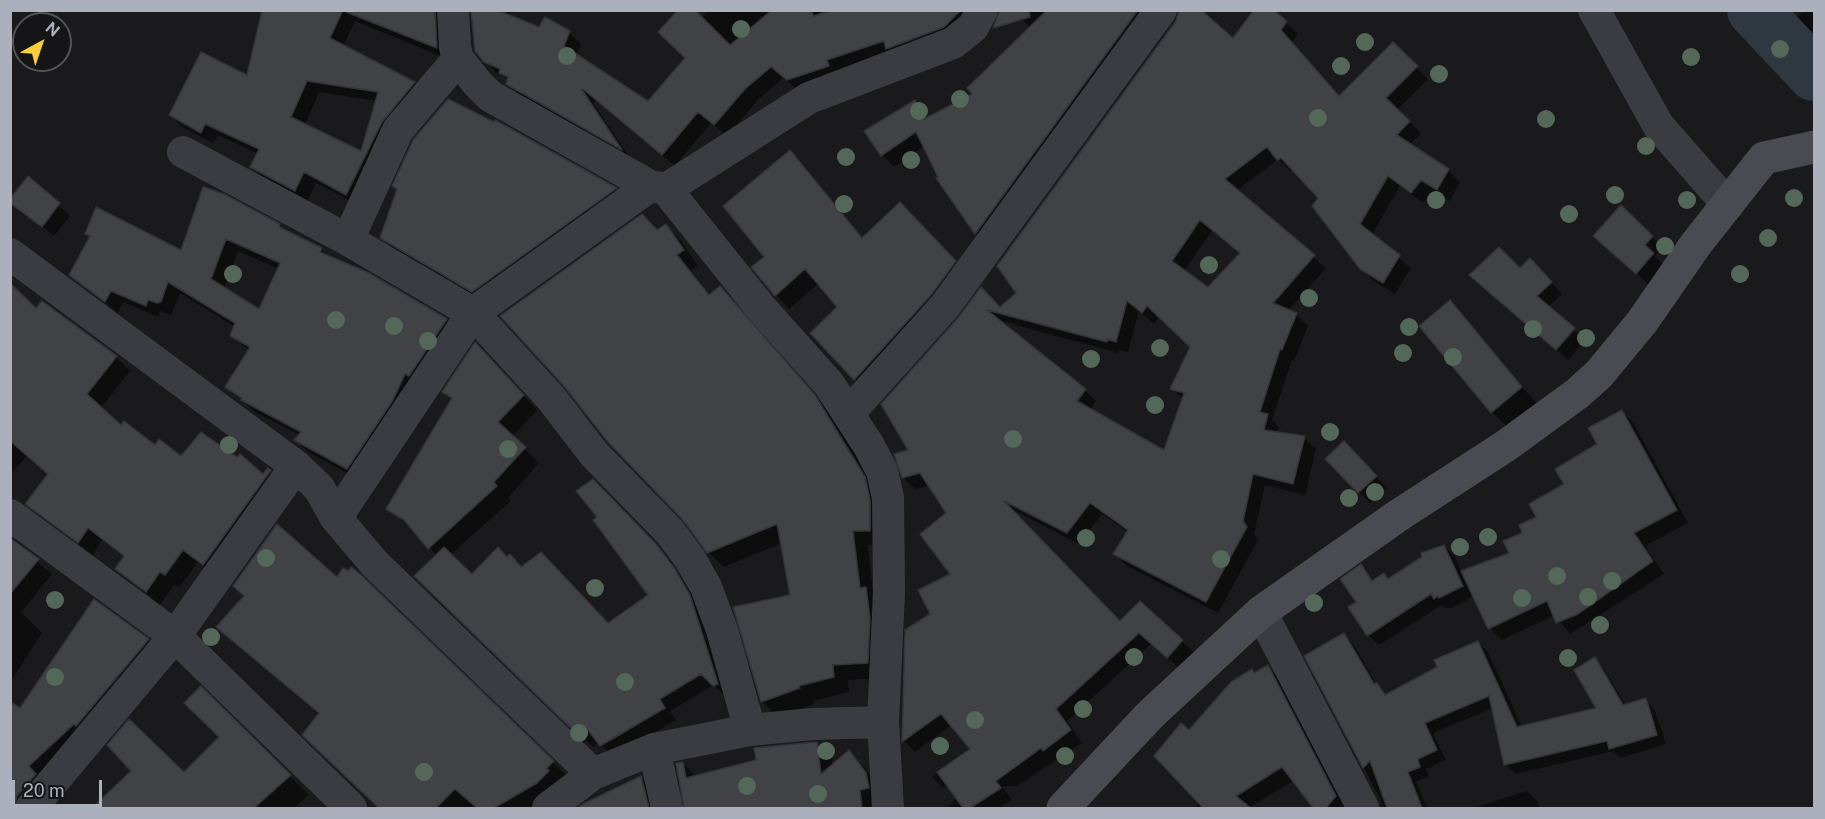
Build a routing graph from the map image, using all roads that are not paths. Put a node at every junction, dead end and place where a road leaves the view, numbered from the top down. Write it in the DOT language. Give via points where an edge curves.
graph roads {
  1 [pos="453,10"];
  2 [pos="982,10"];
  3 [pos="1161,10"];
  4 [pos="1594,10"];
  5 [pos="458,59"];
  6 [pos="1815,147"];
  7 [pos="183,152"];
  8 [pos="658,188"];
  9 [pos="1728,205"];
  10 [pos="348,240"];
  11 [pos="10,254"];
  12 [pos="473,312"];
  13 [pos="848,414"];
  14 [pos="296,466"];
  15 [pos="10,515"];
  16 [pos="336,518"];
  17 [pos="1261,612"];
  18 [pos="175,636"];
  19 [pos="883,722"];
  20 [pos="750,730"];
  21 [pos="654,749"];
  22 [pos="593,774"];
  23 [pos="31,808"];
  24 [pos="351,808"];
  25 [pos="548,808"];
  26 [pos="667,808"];
  27 [pos="888,808"];
  28 [pos="1063,808"];
  29 [pos="1363,808"];
  1 -- 5 [label="street"];
  2 -- 8 [label="street" via="973,27 953,43 809,98"];
  3 -- 13 [label="street" via="945,306"];
  4 -- 9 [label="street" via="1658,125"];
  5 -- 8 [label="street" via="490,96"];
  5 -- 10 [label="street" via="398,130"];
  6 -- 9 [label="street" via="1764,158"];
  7 -- 10 [label="street"];
  8 -- 12 [label="street"];
  8 -- 13 [label="street" via="829,384"];
  9 -- 17 [label="street" via="1642,322 1578,393"];
  10 -- 12 [label="street"];
  11 -- 14 [label="street"];
  12 -- 16 [label="street"];
  12 -- 20 [label="street" via="690,559 706,587 722,630"];
  13 -- 19 [label="street" via="882,471 888,498 889,592"];
  14 -- 16 [label="street" via="319,488"];
  14 -- 18 [label="street"];
  15 -- 18 [label="street"];
  16 -- 22 [label="street" via="375,564"];
  17 -- 28 [label="street" via="1150,715"];
  17 -- 29 [label="street"];
  18 -- 23 [label="street"];
  18 -- 24 [label="street"];
  19 -- 20 [label="street"];
  19 -- 27 [label="street"];
  20 -- 21 [label="street"];
  21 -- 22 [label="street"];
  21 -- 26 [label="street"];
  22 -- 25 [label="street"];
}
